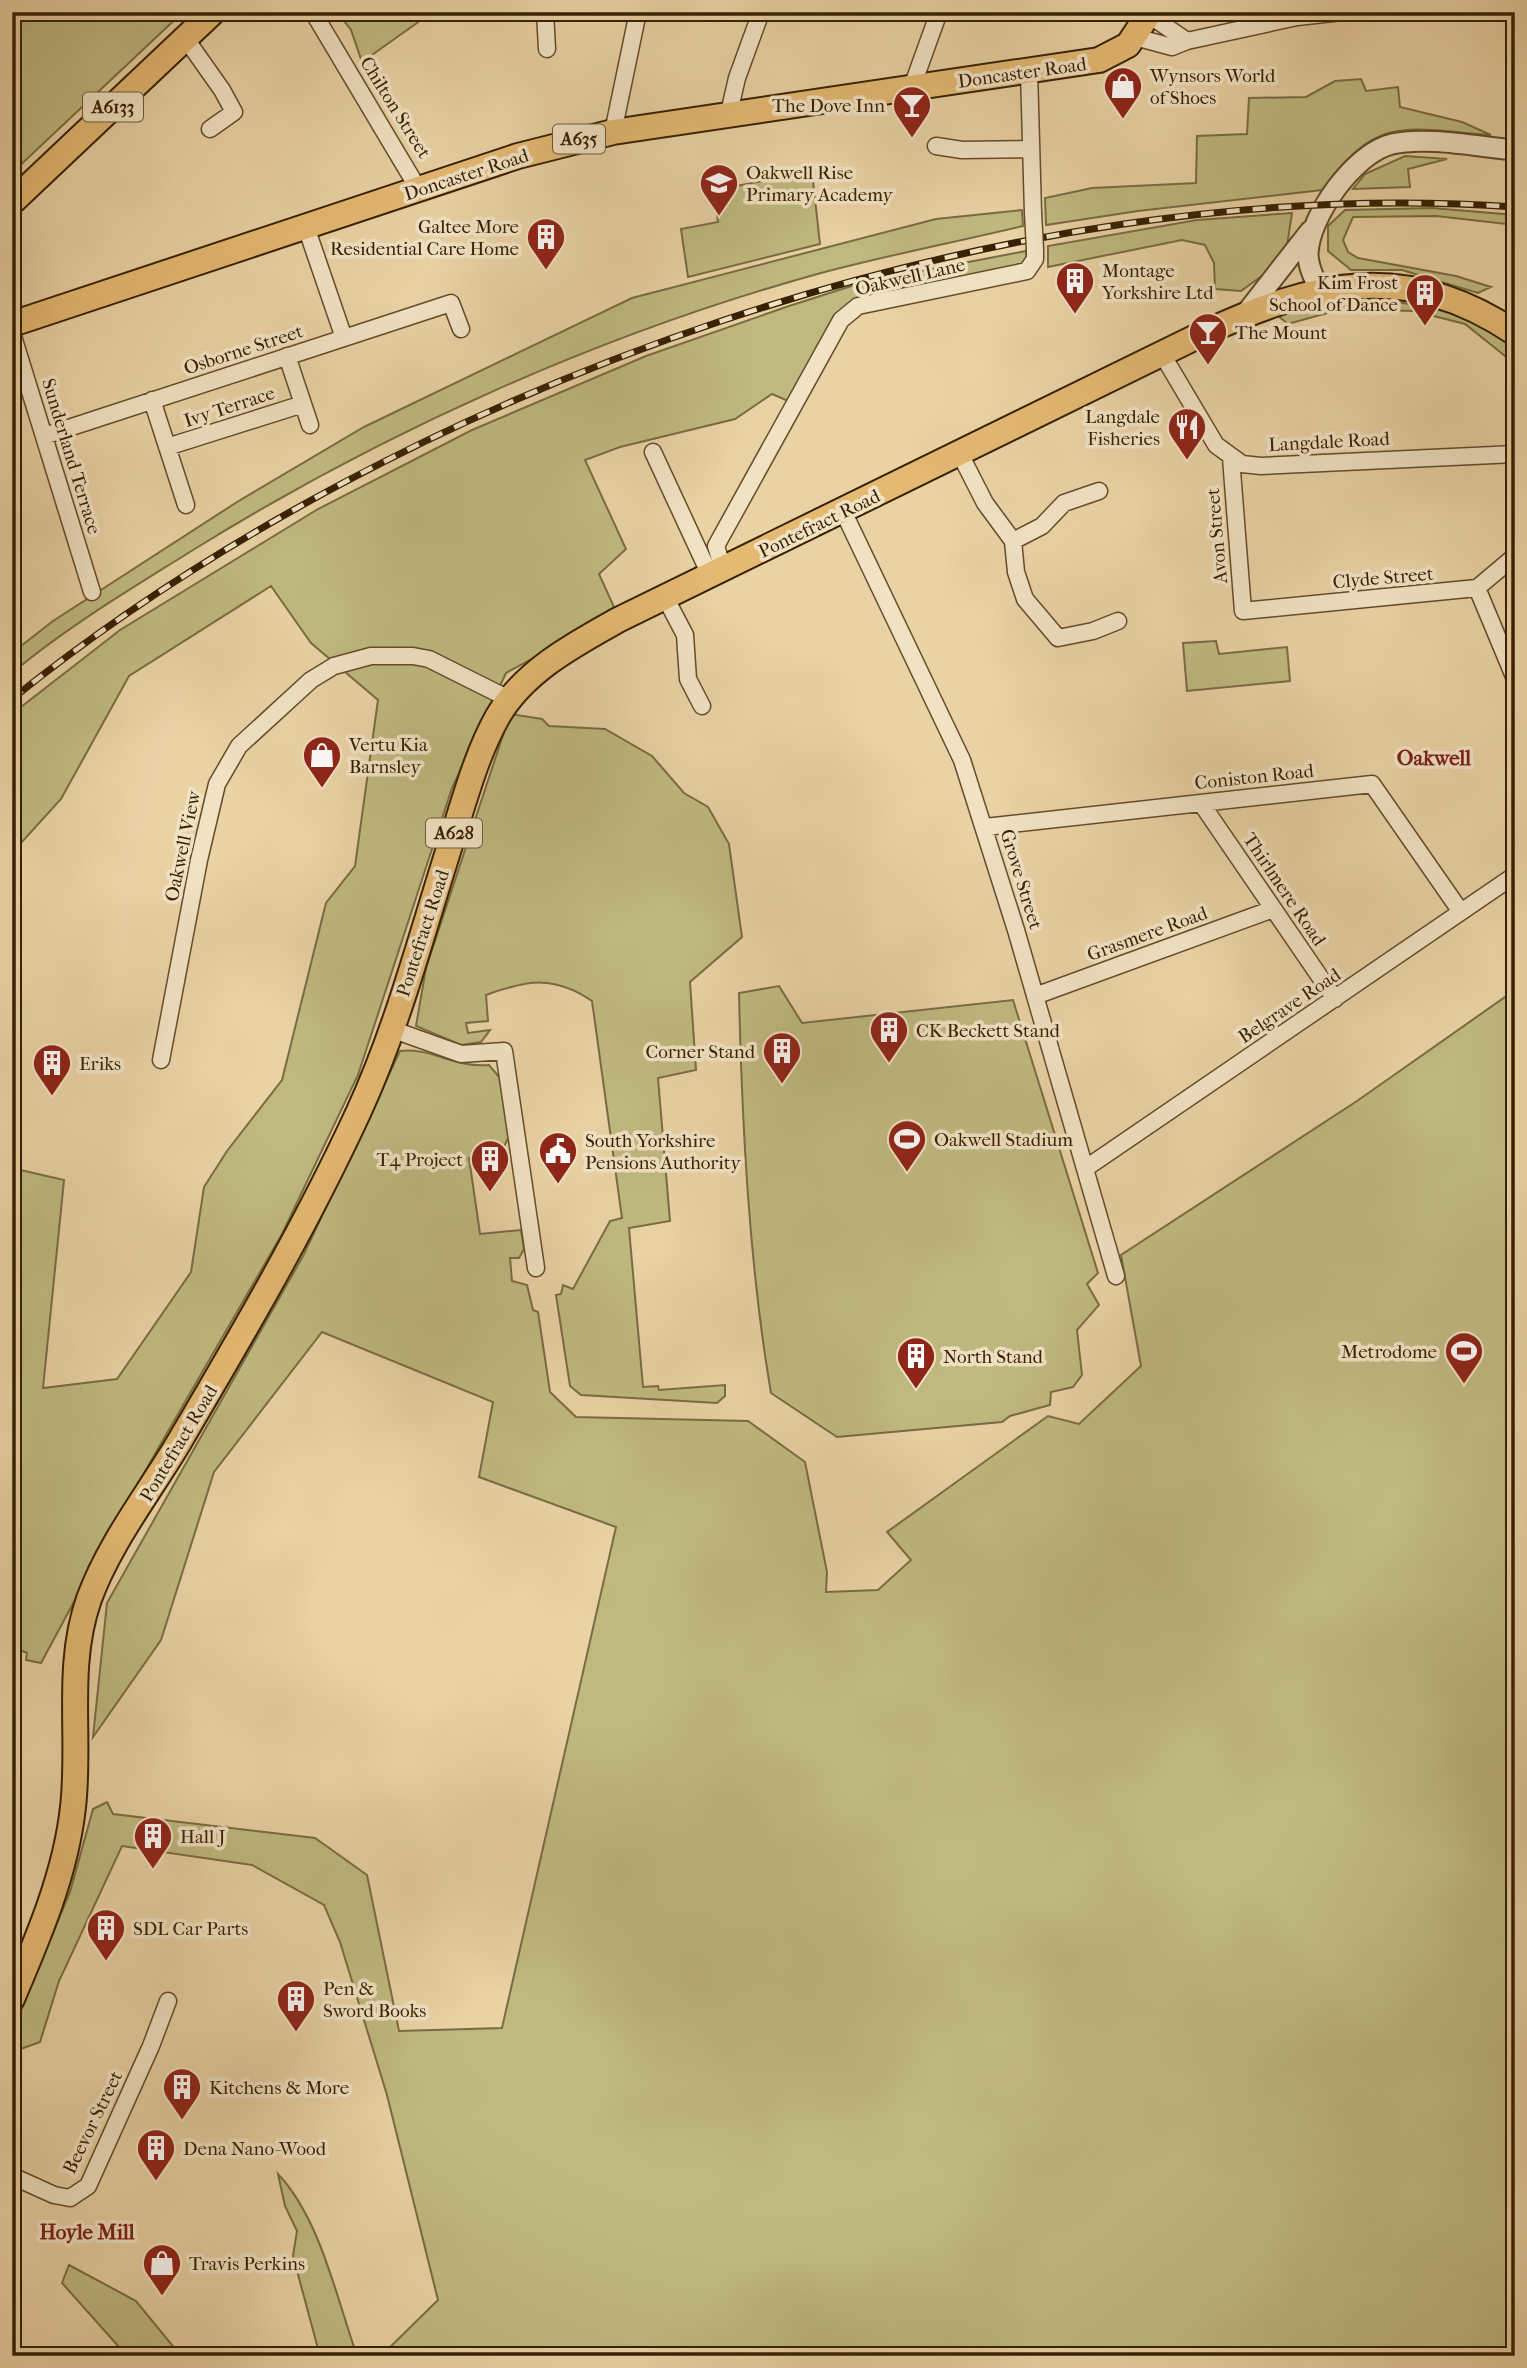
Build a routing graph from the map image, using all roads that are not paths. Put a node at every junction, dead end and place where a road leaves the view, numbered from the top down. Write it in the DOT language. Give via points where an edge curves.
graph roads {
  1 [pos="213,12"];
  2 [pos="313,12"];
  3 [pos="545,12"];
  4 [pos="638,12"];
  5 [pos="761,12"];
  6 [pos="939,12"];
  7 [pos="1342,12"];
  8 [pos="1150,14"];
  9 [pos="1297,15"];
  10 [pos="1135,37"];
  11 [pos="186,39"];
  12 [pos="1187,41"];
  13 [pos="547,49"];
  14 [pos="1029,71"];
  15 [pos="912,87"];
  16 [pos="729,113"];
  17 [pos="210,129"];
  18 [pos="613,132"];
  19 [pos="936,146"];
  20 [pos="1031,149"];
  21 [pos="1515,150"];
  22 [pos="419,190"];
  23 [pos="12,202"];
  24 [pos="1317,222"];
  25 [pos="306,227"];
  26 [pos="1320,289"];
  27 [pos="1246,313"];
  28 [pos="12,324"];
  29 [pos="461,329"];
  30 [pos="12,333"];
  31 [pos="1515,333"];
  32 [pos="344,338"];
  33 [pos="1163,354"];
  34 [pos="287,356"];
  35 [pos="152,400"];
  36 [pos="303,404"];
  37 [pos="310,425"];
  38 [pos="44,436"];
  39 [pos="167,447"];
  40 [pos="653,452"];
  41 [pos="960,454"];
  42 [pos="1515,454"];
  43 [pos="1231,458"];
  44 [pos="1099,491"];
  45 [pos="186,505"];
  46 [pos="843,511"];
  47 [pos="1013,541"];
  48 [pos="1515,556"];
  49 [pos="717,572"];
  50 [pos="1477,589"];
  51 [pos="92,592"];
  52 [pos="665,597"];
  53 [pos="1243,611"];
  54 [pos="1118,621"];
  55 [pos="1515,679"];
  56 [pos="509,699"];
  57 [pos="702,706"];
  58 [pos="1201,803"];
  59 [pos="985,827"];
  60 [pos="1515,874"];
  61 [pos="1273,909"];
  62 [pos="1461,912"];
  63 [pos="1035,996"];
  64 [pos="1335,999"];
  65 [pos="391,1029"];
  66 [pos="161,1060"];
  67 [pos="1086,1168"];
  68 [pos="536,1268"];
  69 [pos="1115,1276"];
  70 [pos="12,1999"];
  71 [pos="168,2001"];
  72 [pos="12,2176"];
  1 -- 11 [label="highway, A6133"];
  2 -- 22 [label="street, Chilton Street"];
  3 -- 13 [label="street"];
  4 -- 18 [label="street"];
  5 -- 16 [label="street"];
  6 -- 15 [label="street"];
  7 -- 9 [label="street"];
  8 -- 10 [label="highway, Doncaster Road / A635"];
  8 -- 12 [label="street, Doncaster Road"];
  9 -- 12 [label="street"];
  10 -- 12 [label="street" via="1172,47"];
  10 -- 14 [label="highway, Doncaster Road / A635" via="1120,51 1099,60"];
  11 -- 17 [label="street" via="234,112"];
  11 -- 23 [label="highway, A6133"];
  14 -- 15 [label="highway, Doncaster Road / A635"];
  14 -- 20 [label="street, Oakwell Lane"];
  15 -- 16 [label="highway, Doncaster Road / A635"];
  16 -- 18 [label="highway, Doncaster Road / A635"];
  18 -- 22 [label="highway, Doncaster Road / A635" via="518,156"];
  19 -- 20 [label="street"];
  20 -- 49 [label="street, Oakwell Lane, bridge" via="1035,260 1027,271 858,306 841,320 716,546"];
  21 -- 24 [label="street" via="1390,144 1349,170"];
  22 -- 25 [label="highway, Doncaster Road / A635"];
  24 -- 26 [label="street" via="1308,257"];
  24 -- 27 [label="street"];
  25 -- 28 [label="highway, Doncaster Road / A635"];
  25 -- 32 [label="street"];
  26 -- 27 [label="highway, Pontefract Road / A628"];
  26 -- 31 [label="highway, Pontefract Road / A628" via="1363,285 1439,295 1487,314"];
  27 -- 33 [label="highway, Pontefract Road / A628"];
  29 -- 32 [label="street, Osborne Street" via="451,303"];
  30 -- 38 [label="street, Sunderland Terrace"];
  32 -- 34 [label="street, Osborne Street"];
  33 -- 41 [label="highway, Pontefract Road / A628"];
  33 -- 43 [label="street" via="1216,445"];
  34 -- 35 [label="street, Osborne Street"];
  34 -- 36 [label="street"];
  35 -- 38 [label="street, Osborne Street"];
  35 -- 39 [label="street"];
  36 -- 37 [label="street"];
  36 -- 39 [label="street, Ivy Terrace"];
  38 -- 51 [label="street, Sunderland Terrace"];
  39 -- 45 [label="street"];
  40 -- 49 [label="street"];
  41 -- 46 [label="highway, Pontefract Road / A628"];
  41 -- 47 [label="street" via="985,503"];
  42 -- 43 [label="street, Langdale Road" via="1261,466"];
  43 -- 53 [label="street, Avon Street"];
  44 -- 47 [label="street" via="1064,503 1042,526"];
  46 -- 49 [label="highway, Pontefract Road / A628"];
  46 -- 59 [label="street, Grove Street" via="962,760"];
  47 -- 54 [label="street" via="1016,572 1026,599 1058,638"];
  48 -- 50 [label="street"];
  49 -- 52 [label="highway, Pontefract Road / A628"];
  50 -- 53 [label="street, Clyde Street"];
  50 -- 55 [label="street"];
  52 -- 56 [label="highway, Pontefract Road / A628" via="566,650"];
  52 -- 57 [label="street" via="685,635 688,679"];
  56 -- 65 [label="highway, Pontefract Road / A628" via="489,736 464,802"];
  56 -- 66 [label="street, Oakwell View" via="429,659 371,656 334,666 311,680 239,746 217,784"];
  58 -- 59 [label="street, Coniston Road"];
  58 -- 61 [label="street, Thirlmere Road"];
  58 -- 62 [label="street, Coniston Road" via="1372,784"];
  59 -- 63 [label="street, Grove Street"];
  60 -- 62 [label="street, Belgrave Road"];
  61 -- 63 [label="street, Grasmere Road"];
  61 -- 64 [label="street, Thirlmere Road"];
  62 -- 64 [label="street, Belgrave Road"];
  63 -- 67 [label="street, Grove Street"];
  64 -- 67 [label="street, Belgrave Road"];
  65 -- 68 [label="street" via="461,1054 504,1051"];
  65 -- 70 [label="highway, Pontefract Road / A628" via="360,1110 297,1236 90,1596 75,1676 75,1781 69,1831 46,1914"];
  67 -- 69 [label="street, Grove Street"];
  71 -- 72 [label="street, Beevor Street" via="88,2186 70,2198"];
}
